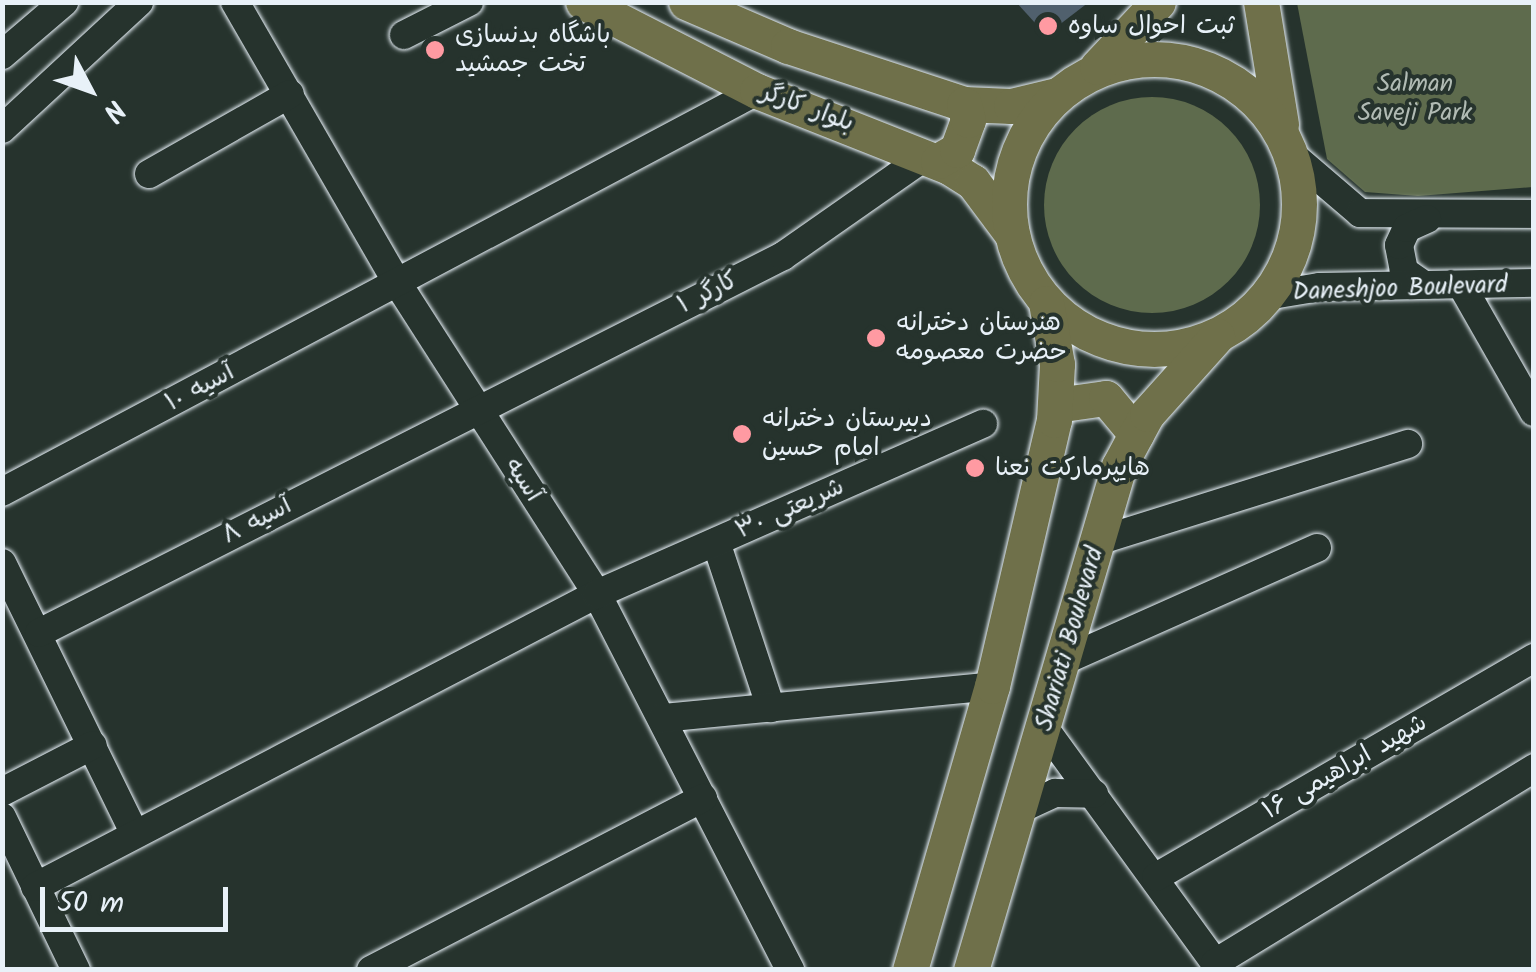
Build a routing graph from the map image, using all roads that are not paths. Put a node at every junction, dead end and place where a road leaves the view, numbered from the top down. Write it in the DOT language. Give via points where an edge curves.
graph roads {
  1 [pos="139,2"];
  2 [pos="235,2"];
  3 [pos="469,2"];
  4 [pos="583,2"];
  5 [pos="686,2"];
  6 [pos="1158,2"];
  7 [pos="1261,2"];
  8 [pos="54,5"];
  9 [pos="728,11"];
  10 [pos="404,35"];
  11 [pos="2,55"];
  12 [pos="1089,74"];
  13 [pos="757,91"];
  14 [pos="290,94"];
  15 [pos="1057,95"];
  16 [pos="964,104"];
  17 [pos="2,129"];
  18 [pos="1288,147"];
  19 [pos="932,159"];
  20 [pos="148,174"];
  21 [pos="1534,214"];
  22 [pos="1428,219"];
  23 [pos="1011,234"];
  24 [pos="1420,283"];
  25 [pos="1534,283"];
  26 [pos="398,284"];
  27 [pos="1462,286"];
  28 [pos="1266,296"];
  29 [pos="1046,303"];
  30 [pos="1218,335"];
  31 [pos="1056,406"];
  32 [pos="476,408"];
  33 [pos="1534,412"];
  34 [pos="983,424"];
  35 [pos="1136,434"];
  36 [pos="1408,444"];
  37 [pos="2,492"];
  38 [pos="1098,541"];
  39 [pos="716,542"];
  40 [pos="1317,548"];
  41 [pos="2,563"];
  42 [pos="598,594"];
  43 [pos="38,633"];
  44 [pos="1534,658"];
  45 [pos="1062,660"];
  46 [pos="992,686"];
  47 [pos="772,708"];
  48 [pos="662,718"];
  49 [pos="1046,729"];
  50 [pos="93,745"];
  51 [pos="1533,770"];
  52 [pos="2,792"];
  53 [pos="1094,794"];
  54 [pos="703,798"];
  55 [pos="1018,810"];
  56 [pos="2,817"];
  57 [pos="135,834"];
  58 [pos="1156,877"];
  59 [pos="35,887"];
  60 [pos="1218,966"];
  61 [pos="76,970"];
  62 [pos="371,970"];
  63 [pos="790,970"];
  64 [pos="910,970"];
  65 [pos="971,970"];
  1 -- 17 [label="street"];
  2 -- 14 [label="street, آسیه"];
  3 -- 10 [label="street"];
  4 -- 13 [label="main road, بلوار کارگر"];
  5 -- 9 [label="main road, بلوار کارگر"];
  6 -- 12 [label="main road"];
  7 -- 18 [label="main road"];
  8 -- 11 [label="street"];
  9 -- 16 [label="main road, بلوار کارگر"];
  12 -- 15 [label="main road"];
  12 -- 18 [label="main road" via="1138,59 1213,70 1255,98"];
  13 -- 19 [label="main road, بلوار کارگر"];
  13 -- 26 [label="street, آسیه ۱۰"];
  14 -- 20 [label="street"];
  14 -- 26 [label="street, آسیه"];
  15 -- 16 [label="main road, بلوار کارگر" via="1011,106"];
  15 -- 23 [label="main road" via="1020,148 1009,191"];
  16 -- 19 [label="main road" via="968,120 957,150"];
  18 -- 22 [label="street" via="1360,213"];
  18 -- 28 [label="main road" via="1299,198 1294,242"];
  19 -- 23 [label="main road, بلوار کارگر" via="972,182"];
  19 -- 32 [label="street, کارگر ۱" via="783,256"];
  21 -- 22 [label="street"];
  22 -- 24 [label="street" via="1407,228 1398,245 1404,271"];
  23 -- 29 [label="main road"];
  24 -- 27 [label="street, Daneshjoo Boulevard"];
  24 -- 28 [label="street, Daneshjoo Boulevard"];
  25 -- 27 [label="street, Daneshjoo Boulevard"];
  26 -- 32 [label="street, آسیه"];
  26 -- 37 [label="street, آسیه ۱۰"];
  27 -- 33 [label="street"];
  28 -- 30 [label="main road"];
  29 -- 30 [label="main road" via="1117,345 1158,350"];
  29 -- 31 [label="main road"];
  30 -- 35 [label="main road, Shariati Boulevard"];
  31 -- 35 [label="main road" via="1106,398"];
  31 -- 46 [label="main road"];
  32 -- 42 [label="street, آسیه"];
  32 -- 43 [label="street, آسیه ۸"];
  34 -- 39 [label="street, شریعتی ۳۰"];
  35 -- 38 [label="main road, Shariati Boulevard"];
  36 -- 38 [label="street"];
  38 -- 45 [label="main road, Shariati Boulevard"];
  39 -- 42 [label="street, شریعتی ۳۰"];
  39 -- 47 [label="street"];
  40 -- 45 [label="street"];
  41 -- 43 [label="street"];
  42 -- 48 [label="street, آسیه"];
  42 -- 57 [label="street, شریعتی ۳۰"];
  43 -- 50 [label="street"];
  44 -- 58 [label="street, شهید ابراهیمی ۱۶"];
  45 -- 49 [label="main road, Shariati Boulevard"];
  46 -- 47 [label="street"];
  46 -- 64 [label="main road"];
  47 -- 48 [label="street"];
  48 -- 54 [label="street, آسیه"];
  49 -- 53 [label="street"];
  49 -- 55 [label="main road, Shariati Boulevard"];
  50 -- 52 [label="street"];
  50 -- 57 [label="street"];
  51 -- 60 [label="street"];
  53 -- 55 [label="street" via="1055,792"];
  53 -- 58 [label="street"];
  54 -- 62 [label="street"];
  54 -- 63 [label="street, آسیه"];
  55 -- 65 [label="main road, Shariati Boulevard"];
  56 -- 59 [label="street"];
  57 -- 59 [label="street, شریعتی ۳۰"];
  58 -- 60 [label="street"];
  59 -- 61 [label="street"];
}
